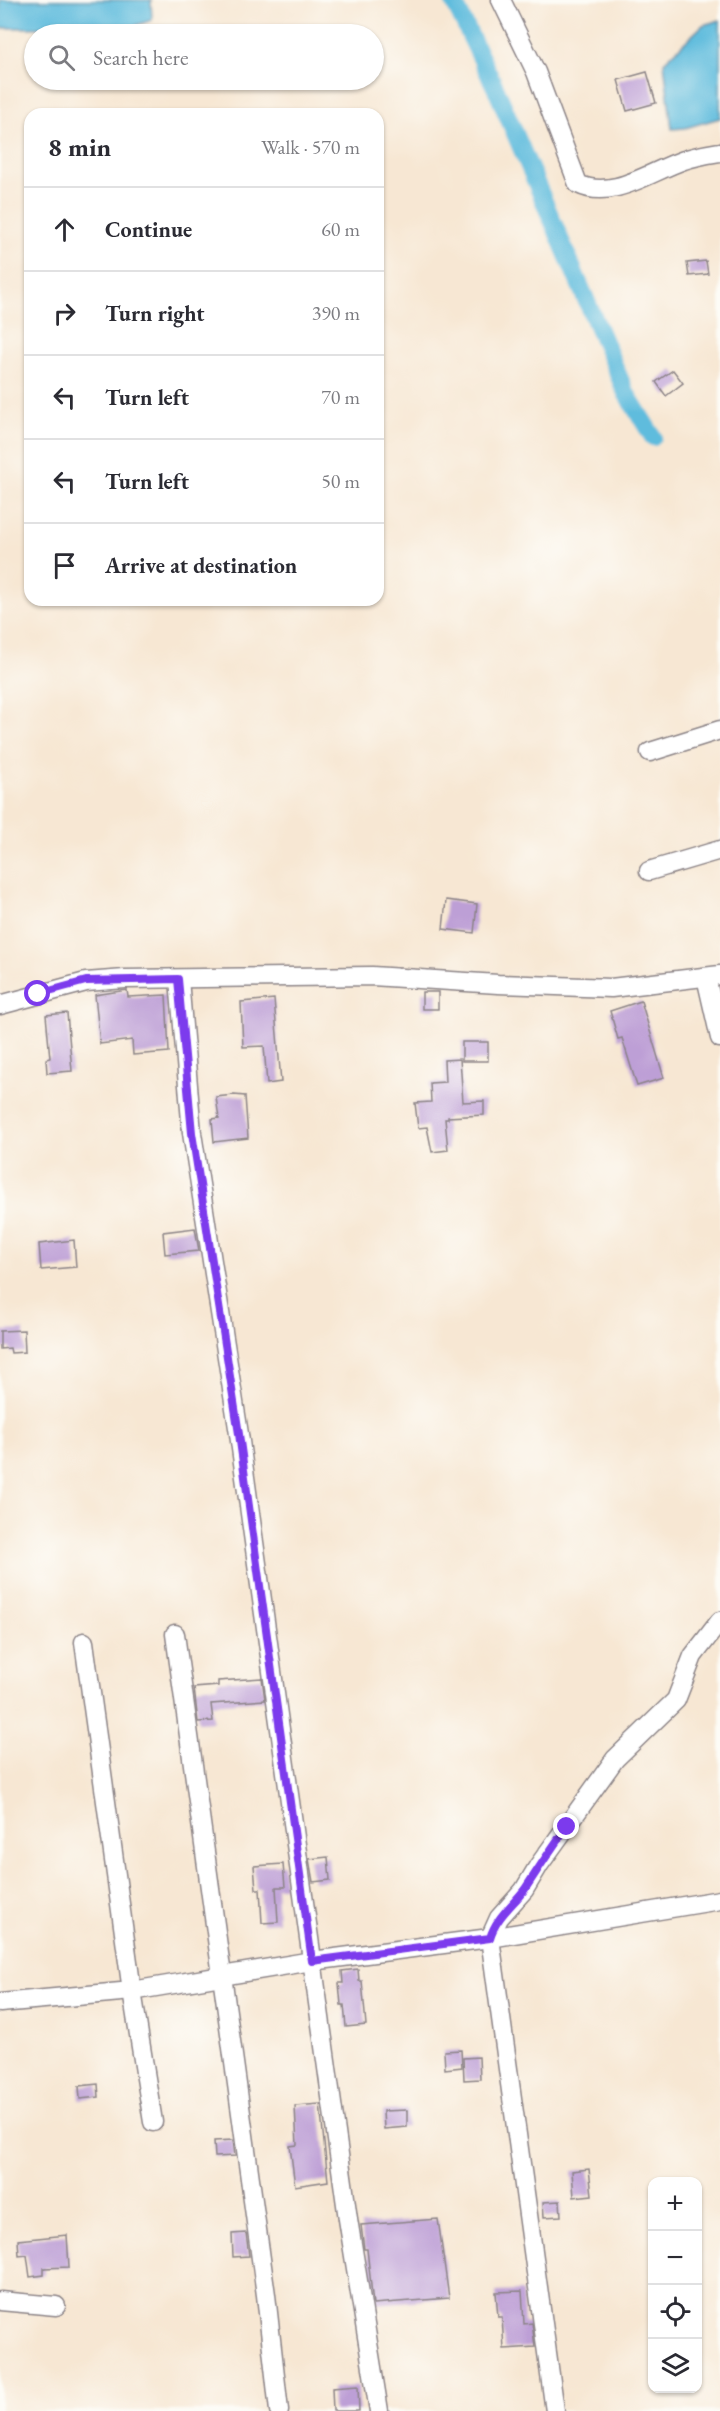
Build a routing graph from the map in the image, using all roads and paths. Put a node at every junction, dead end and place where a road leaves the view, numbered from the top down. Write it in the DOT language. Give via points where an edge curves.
graph roads {
  1 [pos="501,0"];
  2 [pos="720,152"];
  3 [pos="720,730"];
  4 [pos="650,752"];
  5 [pos="720,850"];
  6 [pos="649,871"];
  7 [pos="713,976"];
  8 [pos="178,979"];
  9 [pos="0,1005"];
  10 [pos="720,1038"];
  11 [pos="720,1621"];
  12 [pos="175,1634"];
  13 [pos="84,1642"];
  14 [pos="720,1900"];
  15 [pos="490,1938"];
  16 [pos="312,1961"];
  17 [pos="222,1976"];
  18 [pos="132,1991"];
  19 [pos="0,2003"];
  20 [pos="153,2122"];
  21 [pos="0,2301"];
  22 [pos="56,2306"];
  23 [pos="279,2411"];
  24 [pos="379,2411"];
  25 [pos="555,2411"];
  1 -- 2 [label="street" via="536,72 578,184 590,190 618,187 684,160"];
  3 -- 4 [label="street"];
  5 -- 6 [label="street"];
  7 -- 8 [label="street" via="611,988 372,976"];
  7 -- 10 [label="street"];
  8 -- 9 [label="street" via="86,981"];
  8 -- 16 [label="street" via="192,1133 239,1434"];
  11 -- 15 [label="street" via="693,1656 676,1700 615,1759 524,1890 499,1918"];
  12 -- 17 [label="street"];
  13 -- 18 [label="street"];
  14 -- 15 [label="street"];
  15 -- 16 [label="street"];
  15 -- 25 [label="street"];
  16 -- 17 [label="street"];
  16 -- 24 [label="street"];
  17 -- 18 [label="street"];
  17 -- 23 [label="street"];
  18 -- 19 [label="street"];
  18 -- 20 [label="street"];
  21 -- 22 [label="street"];
}
